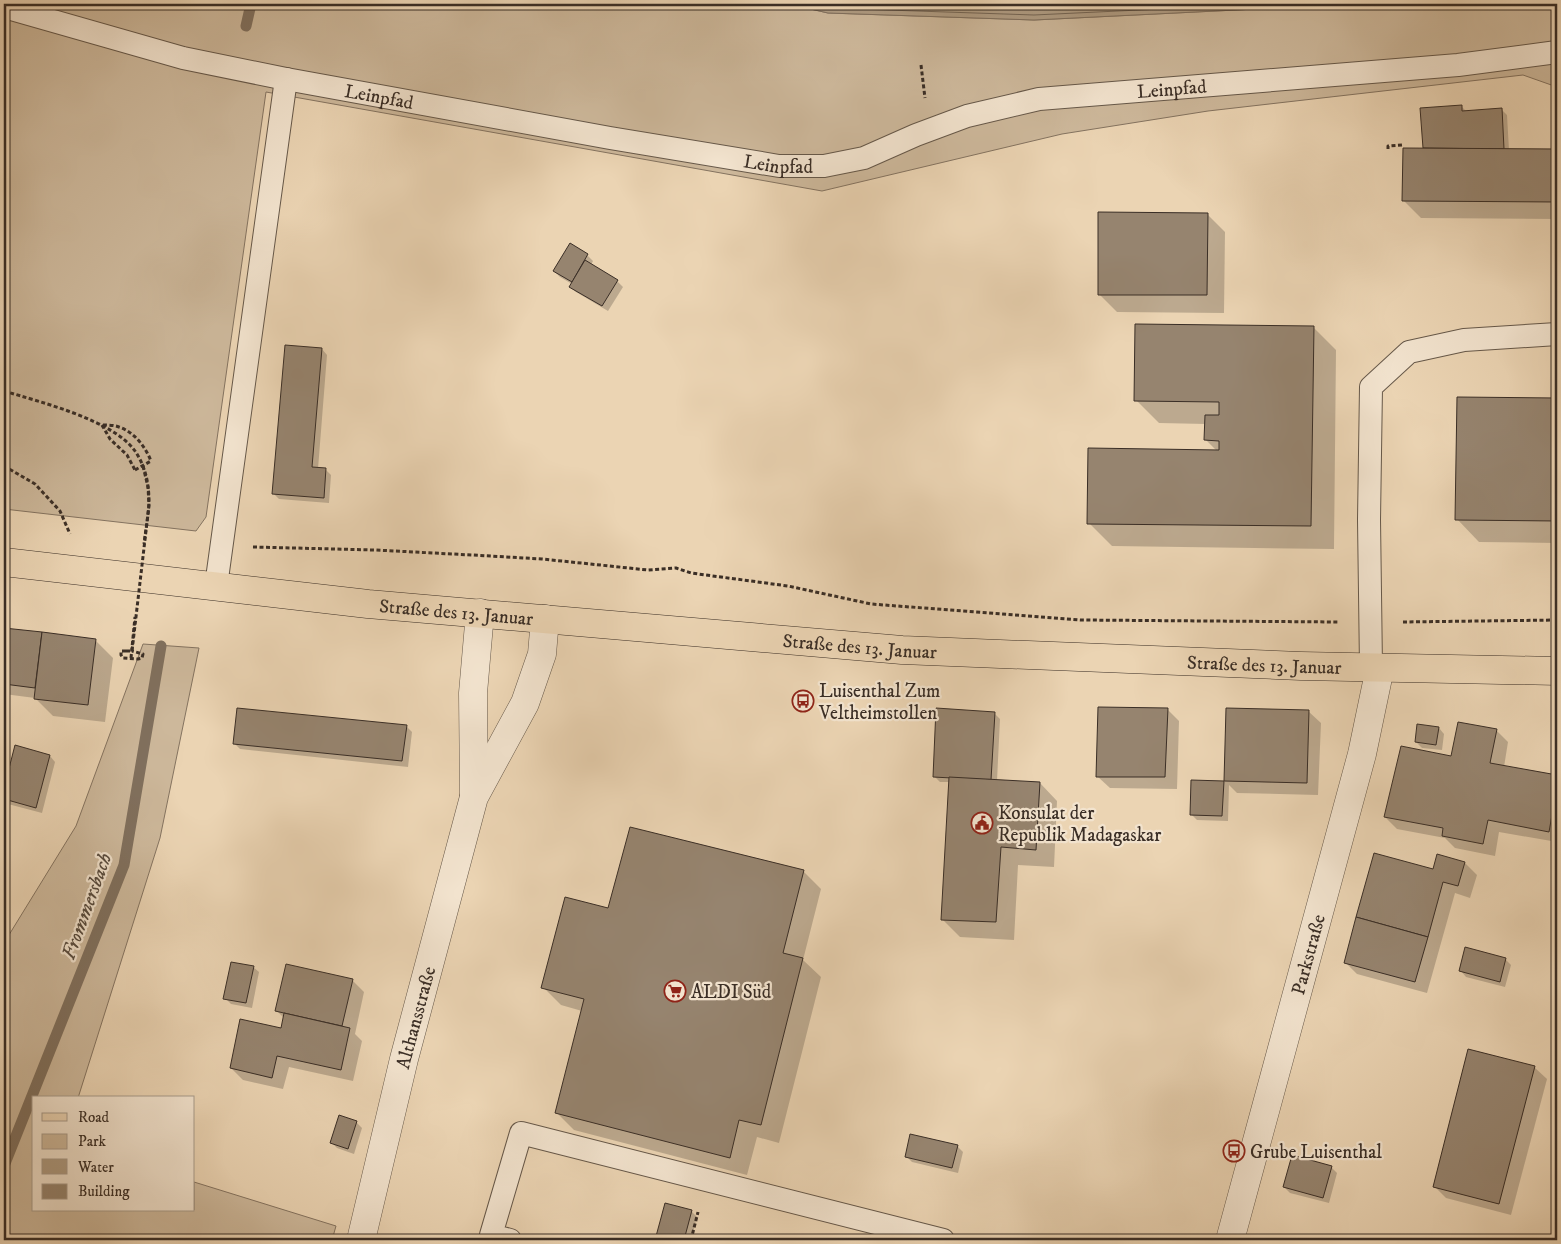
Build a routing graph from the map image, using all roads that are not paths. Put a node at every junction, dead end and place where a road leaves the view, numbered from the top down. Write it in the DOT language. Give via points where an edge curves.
graph roads {
  1 [pos="4,7"];
  2 [pos="1557,52"];
  3 [pos="286,80"];
  4 [pos="1557,334"];
  5 [pos="4,562"];
  6 [pos="216,586"];
  7 [pos="480,613"];
  8 [pos="545,620"];
  9 [pos="1376,668"];
  10 [pos="1557,670"];
  11 [pos="474,798"];
  12 [pos="361,1240"];
  13 [pos="510,1240"];
  14 [pos="943,1240"];
  15 [pos="1230,1240"];
  1 -- 3 [label="lane, Leinpfad" via="183,58"];
  2 -- 3 [label="lane, Leinpfad" via="1458,65 1039,99 967,116 864,158 824,166 760,163"];
  3 -- 6 [label="lane"];
  4 -- 9 [label="lane" via="1464,340 1409,352 1371,388 1370,622"];
  5 -- 6 [label="main road, Straße des 13. Januar"];
  6 -- 7 [label="main road, Straße des 13. Januar"];
  7 -- 8 [label="main road, Straße des 13. Januar"];
  7 -- 11 [label="street, Althansstraße" via="473,693"];
  8 -- 9 [label="main road, Straße des 13. Januar" via="902,650"];
  8 -- 11 [label="street, Althansstraße" via="542,654 525,703"];
  9 -- 10 [label="main road, Straße des 13. Januar"];
  9 -- 15 [label="street, Parkstraße" via="1362,754"];
  11 -- 12 [label="street, Althansstraße" via="404,1059"];
  13 -- 14 [label="lane" via="491,1235 521,1133"];
}
